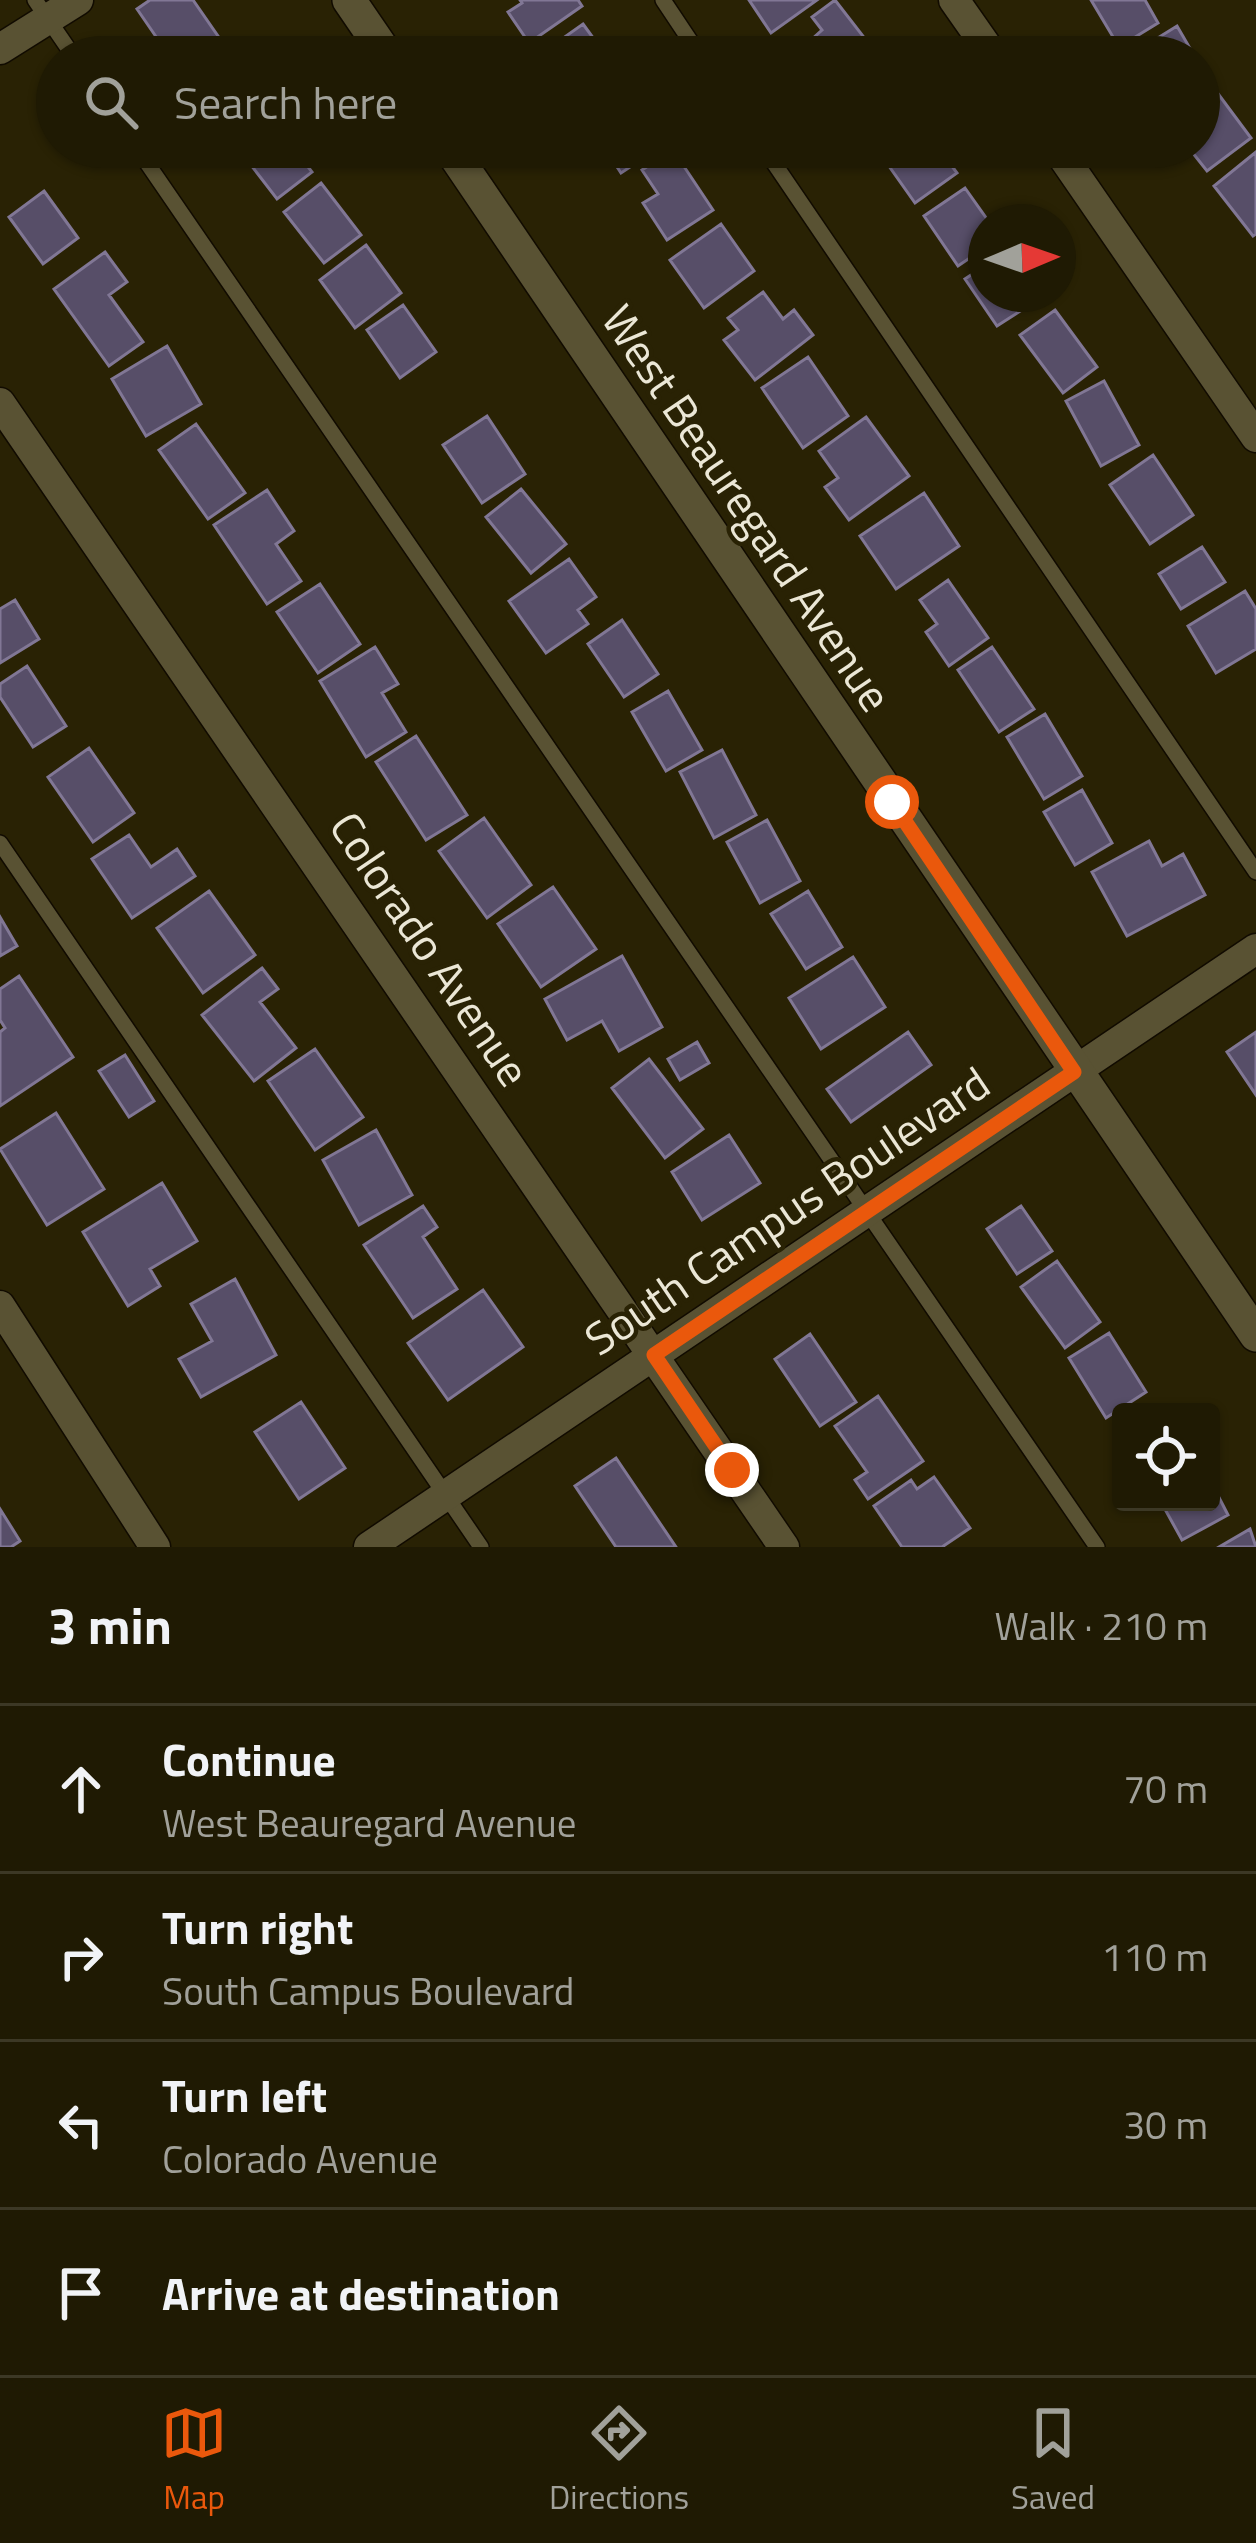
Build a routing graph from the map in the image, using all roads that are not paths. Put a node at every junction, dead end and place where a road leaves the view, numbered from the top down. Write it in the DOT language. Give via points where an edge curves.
graph roads {
  1 [pos="78,0"];
  2 [pos="349,0"];
  3 [pos="662,0"];
  4 [pos="954,0"];
  5 [pos="42,10"];
  6 [pos="60,36"];
  7 [pos="374,36"];
  8 [pos="687,36"];
  9 [pos="979,36"];
  10 [pos="0,50"];
  11 [pos="150,168"];
  12 [pos="462,168"];
  13 [pos="777,168"];
  14 [pos="1070,168"];
  15 [pos="0,403"];
  16 [pos="1256,437"];
  17 [pos="0,843"];
  18 [pos="1256,872"];
  19 [pos="1256,949"];
  20 [pos="1074,1072"];
  21 [pos="866,1211"];
  22 [pos="0,1306"];
  23 [pos="1256,1335"];
  24 [pos="654,1355"];
  25 [pos="446,1495"];
  26 [pos="155,1547"];
  27 [pos="369,1547"];
  28 [pos="481,1547"];
  29 [pos="784,1547"];
  30 [pos="1096,1547"];
  1 -- 5 [label="street"];
  2 -- 7 [label="street"];
  3 -- 8 [label="lane"];
  4 -- 9 [label="street"];
  5 -- 6 [label="lane"];
  5 -- 10 [label="street"];
  11 -- 21 [label="lane"];
  12 -- 20 [label="street, West Beauregard Avenue"];
  13 -- 18 [label="lane"];
  14 -- 16 [label="street"];
  15 -- 24 [label="street, Colorado Avenue"];
  17 -- 25 [label="lane"];
  19 -- 20 [label="street, South Campus Boulevard"];
  20 -- 21 [label="street, South Campus Boulevard"];
  20 -- 23 [label="street, West Beauregard Avenue"];
  21 -- 24 [label="street, South Campus Boulevard"];
  21 -- 30 [label="lane"];
  22 -- 26 [label="street"];
  24 -- 25 [label="street, South Campus Boulevard"];
  24 -- 29 [label="street, Colorado Avenue"];
  25 -- 27 [label="street, South Campus Boulevard"];
  25 -- 28 [label="lane"];
}
